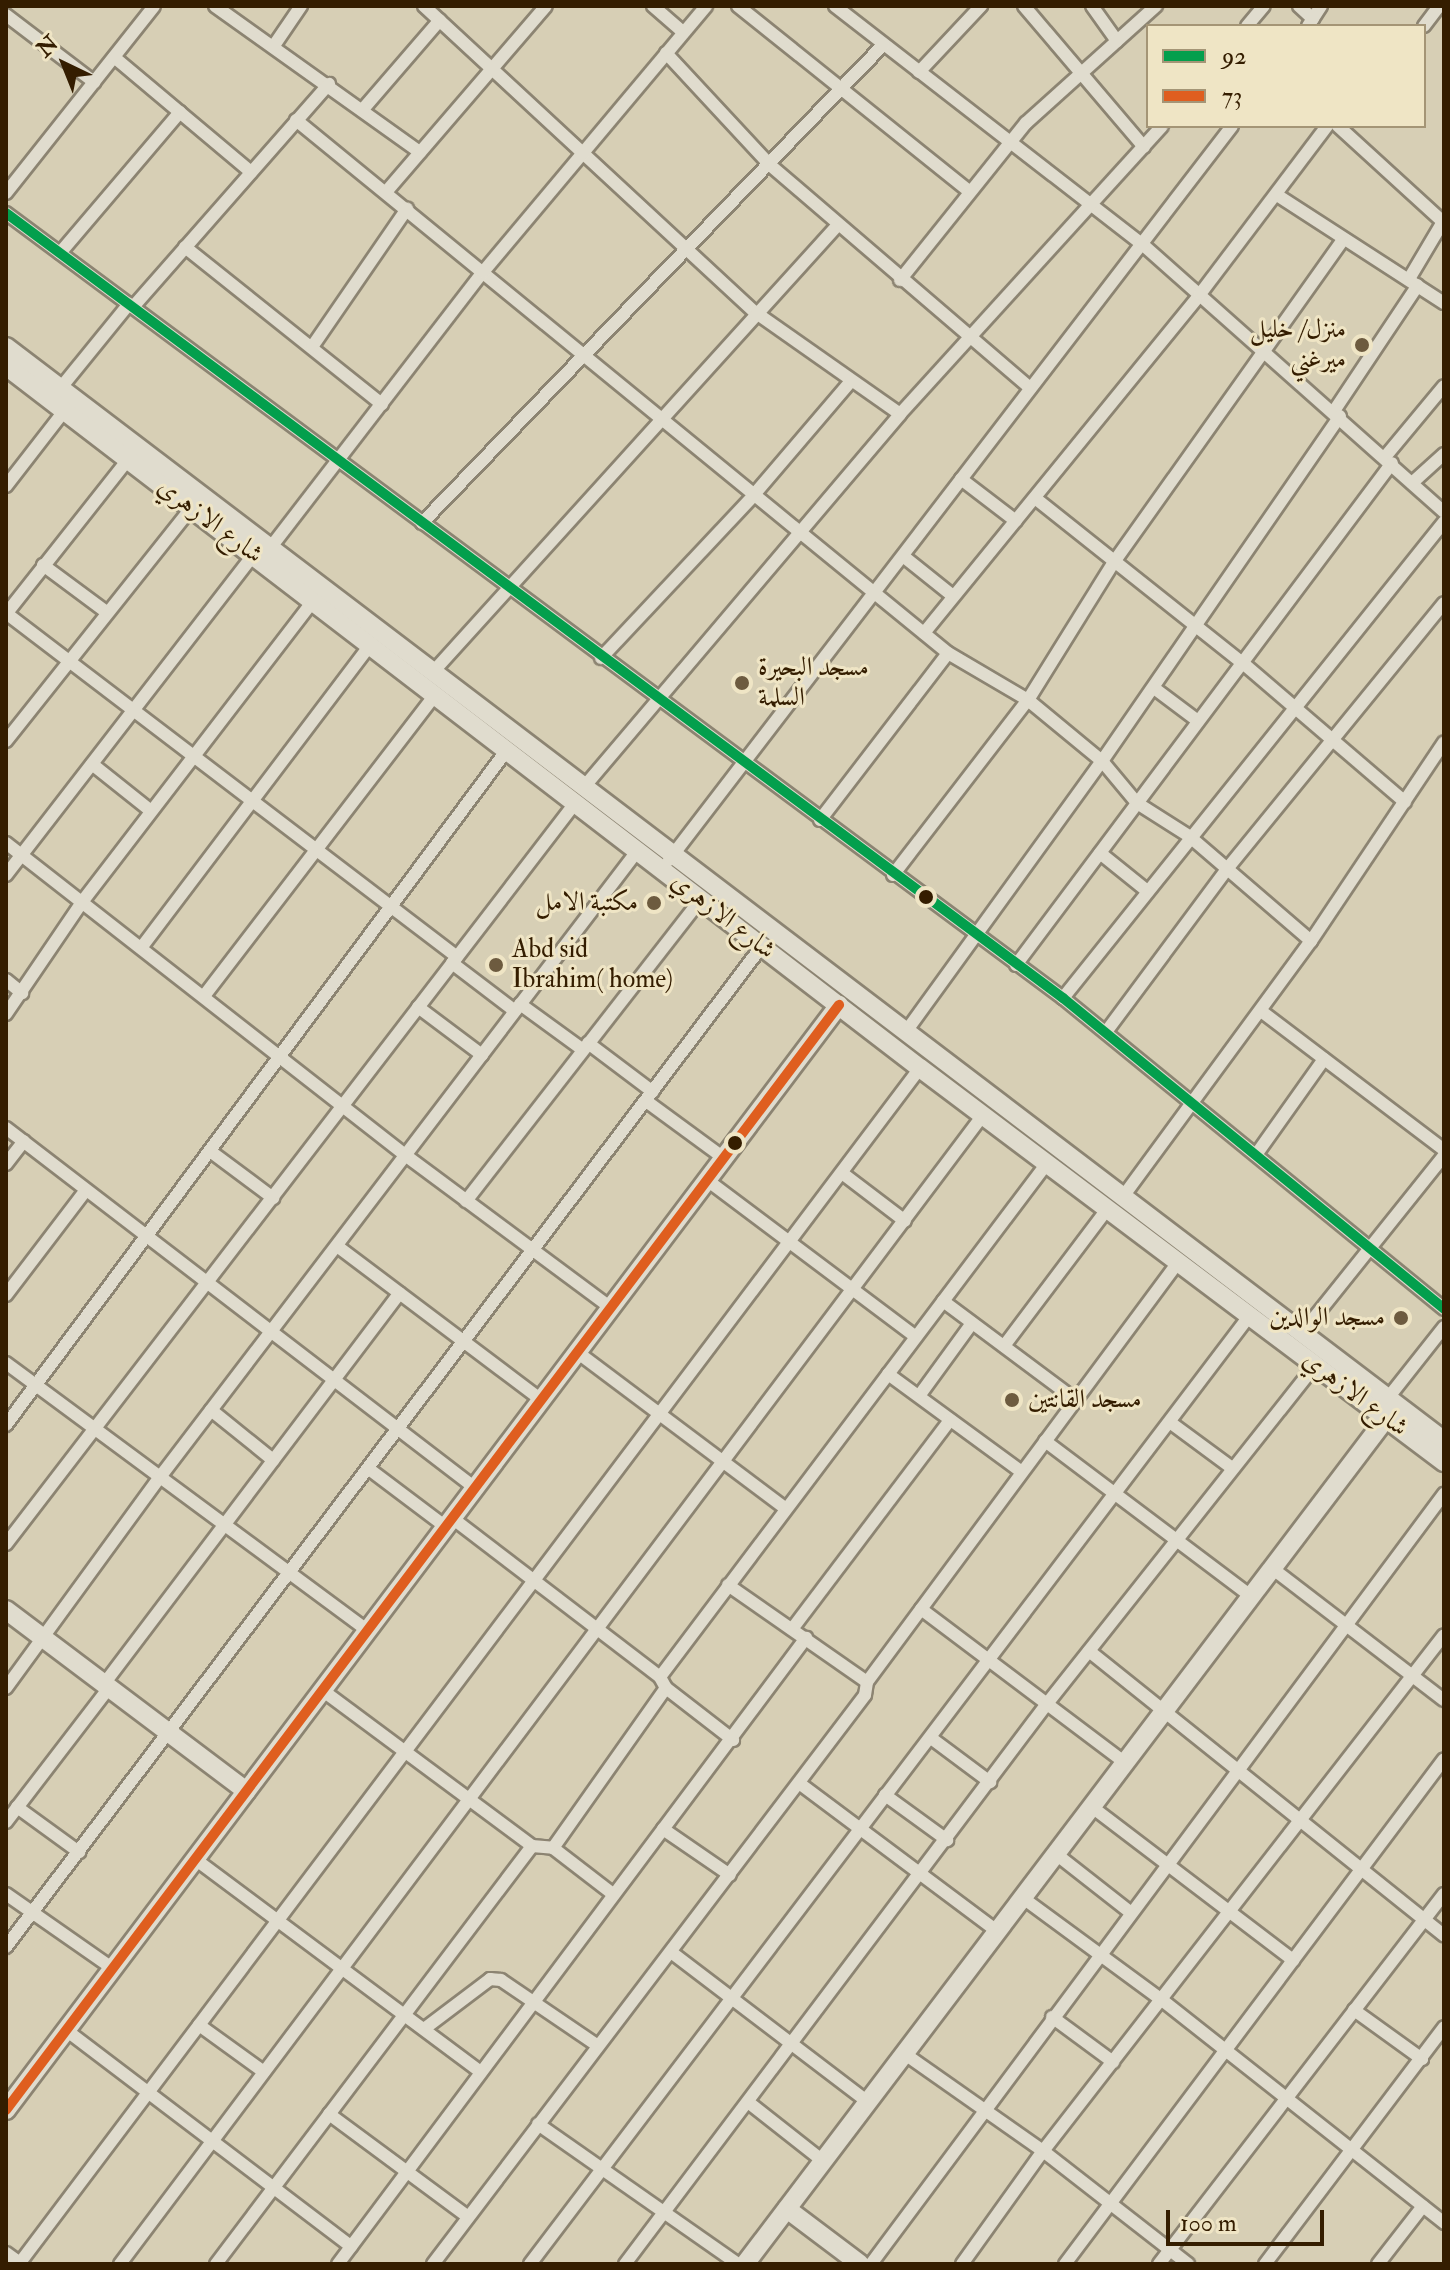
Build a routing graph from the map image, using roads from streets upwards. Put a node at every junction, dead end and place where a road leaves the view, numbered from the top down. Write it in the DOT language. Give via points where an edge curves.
graph roads {
  1 [pos="154,6"];
  2 [pos="215,6"];
  3 [pos="301,6"];
  4 [pos="424,6"];
  5 [pos="546,6"];
  6 [pos="653,6"];
  7 [pos="706,6"];
  8 [pos="738,6"];
  9 [pos="835,6"];
  10 [pos="981,6"];
  11 [pos="1024,6"];
  12 [pos="1092,6"];
  13 [pos="1156,6"];
  14 [pos="1264,6"];
  15 [pos="1299,6"];
  16 [pos="1321,6"];
  17 [pos="1439,6"];
  18 [pos="6,15"];
  19 [pos="440,20"];
  20 [pos="1311,22"];
  21 [pos="1249,24"];
  22 [pos="1426,24"];
  23 [pos="683,32"];
  24 [pos="1117,41"];
  25 [pos="884,44"];
  26 [pos="273,47"];
  27 [pos="666,53"];
  28 [pos="114,57"];
  29 [pos="493,66"];
  30 [pos="1079,71"];
  31 [pos="919,72"];
  32 [pos="94,82"];
  33 [pos="329,84"];
  34 [pos="842,91"];
  35 [pos="364,108"];
  36 [pos="180,112"];
  37 [pos="296,120"];
  38 [pos="1160,128"];
  39 [pos="1230,128"];
  40 [pos="1326,128"];
  41 [pos="1343,128"];
  42 [pos="1010,140"];
  43 [pos="1144,147"];
  44 [pos="585,150"];
  45 [pos="420,152"];
  46 [pos="770,165"];
  47 [pos="251,172"];
  48 [pos="968,190"];
  49 [pos="386,192"];
  50 [pos="6,193"];
  51 [pos="1277,195"];
  52 [pos="1094,206"];
  53 [pos="407,209"];
  54 [pos="6,213"];
  55 [pos="1443,221"];
  56 [pos="837,226"];
  57 [pos="1343,240"];
  58 [pos="1141,243"];
  59 [pos="185,247"];
  60 [pos="689,249"];
  61 [pos="60,253"];
  62 [pos="483,272"];
  63 [pos="900,280"];
  64 [pos="1414,282"];
  65 [pos="1200,294"];
  66 [pos="1444,303"];
  67 [pos="131,305"];
  68 [pos="755,312"];
  69 [pos="969,337"];
  70 [pos="6,347"];
  71 [pos="312,347"];
  72 [pos="1266,350"];
  73 [pos="584,360"];
  74 [pos="6,366"];
  75 [pos="851,381"];
  76 [pos="1444,386"];
  77 [pos="1030,388"];
  78 [pos="59,390"];
  79 [pos="382,404"];
  80 [pos="65,410"];
  81 [pos="900,414"];
  82 [pos="1337,414"];
  83 [pos="657,420"];
  84 [pos="1444,454"];
  85 [pos="129,458"];
  86 [pos="340,460"];
  87 [pos="1389,460"];
  88 [pos="961,479"];
  89 [pos="1412,483"];
  90 [pos="6,486"];
  91 [pos="752,497"];
  92 [pos="1035,498"];
  93 [pos="192,507"];
  94 [pos="1444,512"];
  95 [pos="1016,521"];
  96 [pos="1444,522"];
  97 [pos="422,523"];
  98 [pos="799,535"];
  99 [pos="263,550"];
  100 [pos="903,556"];
  101 [pos="1114,562"];
  102 [pos="43,565"];
  103 [pos="507,587"];
  104 [pos="874,593"];
  105 [pos="953,596"];
  106 [pos="313,601"];
  107 [pos="1444,603"];
  108 [pos="105,611"];
  109 [pos="6,613"];
  110 [pos="1196,627"];
  111 [pos="924,633"];
  112 [pos="370,645"];
  113 [pos="948,653"];
  114 [pos="601,658"];
  115 [pos="68,660"];
  116 [pos="1244,664"];
  117 [pos="433,672"];
  118 [pos="1154,688"];
  119 [pos="436,694"];
  120 [pos="656,700"];
  121 [pos="1028,700"];
  122 [pos="1294,707"];
  123 [pos="133,710"];
  124 [pos="1198,721"];
  125 [pos="1331,738"];
  126 [pos="6,741"];
  127 [pos="1444,742"];
  128 [pos="507,750"];
  129 [pos="193,756"];
  130 [pos="1102,761"];
  131 [pos="92,764"];
  132 [pos="744,765"];
  133 [pos="580,794"];
  134 [pos="1405,802"];
  135 [pos="255,803"];
  136 [pos="1137,803"];
  137 [pos="151,811"];
  138 [pos="820,820"];
  139 [pos="1189,836"];
  140 [pos="6,843"];
  141 [pos="638,850"];
  142 [pos="318,851"];
  143 [pos="1100,853"];
  144 [pos="22,855"];
  145 [pos="667,862"];
  146 [pos="1227,869"];
  147 [pos="6,875"];
  148 [pos="893,875"];
  149 [pos="1146,890"];
  150 [pos="702,898"];
  151 [pos="82,902"];
  152 [pos="391,906"];
  153 [pos="977,937"];
  154 [pos="1311,941"];
  155 [pos="762,946"];
  156 [pos="141,948"];
  157 [pos="454,960"];
  158 [pos="1016,965"];
  159 [pos="6,980"];
  160 [pos="22,993"];
  161 [pos="204,996"];
  162 [pos="1063,998"];
  163 [pos="839,1005"];
  164 [pos="418,1007"];
  165 [pos="518,1007"];
  166 [pos="1261,1011"];
  167 [pos="6,1014"];
  168 [pos="1106,1032"];
  169 [pos="905,1033"];
  170 [pos="586,1047"];
  171 [pos="482,1055"];
  172 [pos="280,1056"];
  173 [pos="1324,1059"];
  174 [pos="920,1068"];
  175 [pos="650,1096"];
  176 [pos="1193,1102"];
  177 [pos="342,1106"];
  178 [pos="983,1115"];
  179 [pos="6,1128"];
  180 [pos="24,1141"];
  181 [pos="1444,1150"];
  182 [pos="210,1151"];
  183 [pos="1258,1152"];
  184 [pos="405,1155"];
  185 [pos="1444,1156"];
  186 [pos="724,1158"];
  187 [pos="1048,1162"];
  188 [pos="6,1164"];
  189 [pos="842,1173"];
  190 [pos="707,1180"];
  191 [pos="86,1190"];
  192 [pos="273,1198"];
  193 [pos="466,1201"];
  194 [pos="1115,1203"];
  195 [pos="905,1221"];
  196 [pos="146,1236"];
  197 [pos="791,1242"];
  198 [pos="337,1246"];
  199 [pos="1370,1249"];
  200 [pos="534,1250"];
  201 [pos="1179,1261"];
  202 [pos="207,1282"];
  203 [pos="852,1288"];
  204 [pos="400,1293"];
  205 [pos="6,1295"];
  206 [pos="943,1301"];
  207 [pos="611,1308"];
  208 [pos="1444,1309"];
  209 [pos="1250,1315"];
  210 [pos="972,1323"];
  211 [pos="1444,1327"];
  212 [pos="270,1331"];
  213 [pos="1302,1333"];
  214 [pos="916,1337"];
  215 [pos="464,1343"];
  216 [pos="1004,1346"];
  217 [pos="577,1352"];
  218 [pos="6,1363"];
  219 [pos="1316,1364"];
  220 [pos="888,1374"];
  221 [pos="334,1380"];
  222 [pos="36,1384"];
  223 [pos="919,1396"];
  224 [pos="541,1400"];
  225 [pos="1076,1400"];
  226 [pos="1387,1408"];
  227 [pos="211,1410"];
  228 [pos="662,1416"];
  229 [pos="950,1420"];
  230 [pos="1171,1423"];
  231 [pos="6,1425"];
  232 [pos="95,1428"];
  233 [pos="398,1430"];
  234 [pos="1045,1441"];
  235 [pos="1444,1441"];
  236 [pos="273,1460"];
  237 [pos="724,1461"];
  238 [pos="1444,1462"];
  239 [pos="1232,1468"];
  240 [pos="369,1469"];
  241 [pos="1022,1472"];
  242 [pos="160,1477"];
  243 [pos="475,1488"];
  244 [pos="1444,1494"];
  245 [pos="1114,1495"];
  246 [pos="786,1509"];
  247 [pos="449,1522"];
  248 [pos="225,1525"];
  249 [pos="1176,1541"];
  250 [pos="6,1544"];
  251 [pos="1273,1569"];
  252 [pos="290,1574"];
  253 [pos="535,1579"];
  254 [pos="728,1585"];
  255 [pos="1252,1597"];
  256 [pos="921,1609"];
  257 [pos="6,1610"];
  258 [pos="1346,1625"];
  259 [pos="792,1629"];
  260 [pos="367,1630"];
  261 [pos="599,1632"];
  262 [pos="1444,1635"];
  263 [pos="806,1638"];
  264 [pos="43,1639"];
  265 [pos="1089,1651"];
  266 [pos="988,1661"];
  267 [pos="1411,1675"];
  268 [pos="867,1682"];
  269 [pos="663,1683"];
  270 [pos="107,1686"];
  271 [pos="6,1688"];
  272 [pos="322,1690"];
  273 [pos="1444,1700"];
  274 [pos="1046,1705"];
  275 [pos="1165,1711"];
  276 [pos="169,1734"];
  277 [pos="931,1738"];
  278 [pos="733,1740"];
  279 [pos="407,1752"];
  280 [pos="1444,1759"];
  281 [pos="1125,1763"];
  282 [pos="1238,1766"];
  283 [pos="990,1782"];
  284 [pos="799,1783"];
  285 [pos="246,1791"];
  286 [pos="885,1795"];
  287 [pos="469,1797"];
  288 [pos="17,1807"];
  289 [pos="1092,1807"];
  290 [pos="1298,1820"];
  291 [pos="6,1822"];
  292 [pos="663,1829"];
  293 [pos="858,1830"];
  294 [pos="947,1840"];
  295 [pos="532,1846"];
  296 [pos="553,1848"];
  297 [pos="79,1852"];
  298 [pos="1056,1854"];
  299 [pos="195,1859"];
  300 [pos="1166,1864"];
  301 [pos="1361,1870"];
  302 [pos="730,1875"];
  303 [pos="920,1878"];
  304 [pos="6,1894"];
  305 [pos="613,1894"];
  306 [pos="1444,1894"];
  307 [pos="1023,1898"];
  308 [pos="1230,1911"];
  309 [pos="32,1912"];
  310 [pos="1130,1912"];
  311 [pos="1424,1920"];
  312 [pos="279,1921"];
  313 [pos="998,1932"];
  314 [pos="1444,1935"];
  315 [pos="6,1947"];
  316 [pos="671,1952"];
  317 [pos="1098,1954"];
  318 [pos="1293,1960"];
  319 [pos="112,1968"];
  320 [pos="341,1968"];
  321 [pos="730,1997"];
  322 [pos="532,2000"];
  323 [pos="1162,2000"];
  324 [pos="1354,2010"];
  325 [pos="404,2015"];
  326 [pos="1052,2017"];
  327 [pos="199,2025"];
  328 [pos="1444,2027"];
  329 [pos="424,2029"];
  330 [pos="66,2030"];
  331 [pos="792,2045"];
  332 [pos="598,2046"];
  333 [pos="1226,2049"];
  334 [pos="905,2054"];
  335 [pos="1422,2059"];
  336 [pos="1113,2062"];
  337 [pos="478,2070"];
  338 [pos="264,2072"];
  339 [pos="150,2093"];
  340 [pos="1285,2096"];
  341 [pos="748,2102"];
  342 [pos="868,2102"];
  343 [pos="6,2110"];
  344 [pos="982,2113"];
  345 [pos="329,2114"];
  346 [pos="538,2124"];
  347 [pos="215,2141"];
  348 [pos="1043,2151"];
  349 [pos="1352,2151"];
  350 [pos="823,2161"];
  351 [pos="601,2167"];
  352 [pos="404,2172"];
  353 [pos="273,2188"];
  354 [pos="1112,2205"];
  355 [pos="1423,2206"];
  356 [pos="787,2209"];
  357 [pos="664,2212"];
  358 [pos="468,2217"];
  359 [pos="1444,2223"];
  360 [pos="351,2246"];
  361 [pos="1169,2250"];
  362 [pos="6,2253"];
  363 [pos="20,2264"];
  364 [pos="120,2264"];
  365 [pos="216,2264"];
  366 [pos="338,2264"];
  367 [pos="433,2264"];
  368 [pos="530,2264"];
  369 [pos="625,2264"];
  370 [pos="738,2264"];
  371 [pos="745,2264"];
  372 [pos="860,2264"];
  373 [pos="871,2264"];
  374 [pos="962,2264"];
  375 [pos="1065,2264"];
  376 [pos="1159,2264"];
  377 [pos="1188,2264"];
  378 [pos="1265,2264"];
  379 [pos="1378,2264"];
  1 -- 28 [label="street"];
  2 -- 26 [label="street"];
  3 -- 26 [label="street"];
  4 -- 19 [label="street"];
  5 -- 29 [label="street"];
  6 -- 23 [label="street"];
  7 -- 23 [label="street"];
  8 -- 34 [label="street"];
  9 -- 25 [label="street"];
  10 -- 31 [label="street"];
  11 -- 30 [label="street"];
  12 -- 24 [label="street"];
  13 -- 24 [label="street"];
  14 -- 21 [label="street"];
  15 -- 20 [label="street"];
  16 -- 20 [label="street"];
  17 -- 22 [label="street"];
  18 -- 32 [label="street"];
  19 -- 29 [label="street"];
  19 -- 35 [label="street"];
  23 -- 27 [label="street"];
  24 -- 30 [label="street"];
  25 -- 31 [label="street"];
  25 -- 34 [label="street"];
  26 -- 33 [label="street"];
  27 -- 44 [label="street"];
  27 -- 46 [label="street"];
  28 -- 32 [label="street"];
  28 -- 36 [label="street"];
  29 -- 44 [label="street"];
  29 -- 45 [label="street"];
  30 -- 42 [label="street"];
  30 -- 43 [label="street"];
  31 -- 42 [label="street"];
  32 -- 50 [label="street"];
  33 -- 35 [label="street"];
  33 -- 37 [label="street"];
  34 -- 46 [label="street"];
  34 -- 48 [label="street"];
  35 -- 45 [label="street"];
  36 -- 47 [label="street"];
  36 -- 61 [label="street"];
  37 -- 47 [label="street"];
  37 -- 49 [label="street"];
  38 -- 43 [label="street"];
  39 -- 58 [label="street"];
  40 -- 51 [label="street"];
  41 -- 55 [label="street"];
  42 -- 48 [label="street"];
  42 -- 52 [label="street"];
  43 -- 52 [label="street"];
  44 -- 60 [label="street"];
  44 -- 62 [label="street"];
  45 -- 49 [label="street"];
  46 -- 56 [label="street"];
  46 -- 60 [label="street"];
  47 -- 59 [label="street"];
  48 -- 63 [label="street"];
  49 -- 53 [label="street"];
  51 -- 57 [label="street"];
  51 -- 65 [label="street"];
  52 -- 58 [label="street"];
  52 -- 69 [label="street"];
  53 -- 62 [label="street"];
  53 -- 71 [label="street"];
  54 -- 61 [label="street"];
  55 -- 64 [label="street"];
  56 -- 63 [label="street"];
  56 -- 68 [label="street"];
  57 -- 64 [label="street"];
  57 -- 72 [label="street"];
  58 -- 65 [label="street"];
  58 -- 77 [label="street"];
  59 -- 67 [label="street"];
  59 -- 71 [label="street"];
  60 -- 68 [label="street"];
  60 -- 73 [label="street"];
  61 -- 67 [label="street"];
  62 -- 73 [label="street"];
  62 -- 79 [label="street"];
  63 -- 69 [label="street"];
  64 -- 66 [label="street"];
  64 -- 82 [label="street"];
  65 -- 72 [label="street"];
  65 -- 92 [label="street"];
  67 -- 78 [label="street"];
  67 -- 86 [label="street"];
  68 -- 75 [label="street"];
  68 -- 83 [label="street"];
  69 -- 77 [label="street"];
  69 -- 81 [label="street"];
  70 -- 78 [label="street, شارع الازهري"];
  71 -- 79 [label="street"];
  72 -- 82 [label="street"];
  72 -- 101 [label="street"];
  73 -- 83 [label="street"];
  73 -- 97 [label="street"];
  74 -- 80 [label="street, شارع الازهري"];
  75 -- 81 [label="street"];
  75 -- 91 [label="street"];
  76 -- 87 [label="street"];
  77 -- 88 [label="street"];
  78 -- 99 [label="street, شارع الازهري"];
  79 -- 86 [label="street"];
  80 -- 85 [label="street, شارع الازهري"];
  80 -- 90 [label="street"];
  81 -- 98 [label="street"];
  82 -- 87 [label="street"];
  82 -- 110 [label="street"];
  83 -- 91 [label="street"];
  83 -- 103 [label="street"];
  84 -- 89 [label="street"];
  85 -- 93 [label="street, شارع الازهري"];
  85 -- 102 [label="street"];
  86 -- 97 [label="street"];
  86 -- 99 [label="street"];
  87 -- 89 [label="street"];
  87 -- 116 [label="street"];
  88 -- 95 [label="street"];
  88 -- 100 [label="street"];
  89 -- 94 [label="street"];
  91 -- 98 [label="street"];
  91 -- 114 [label="street"];
  92 -- 95 [label="street"];
  92 -- 101 [label="street"];
  93 -- 99 [label="street, شارع الازهري"];
  93 -- 108 [label="street"];
  95 -- 105 [label="street"];
  96 -- 122 [label="street"];
  97 -- 103 [label="street"];
  98 -- 104 [label="street"];
  98 -- 120 [label="street"];
  99 -- 106 [label="street, شارع الازهري"];
  99 -- 117 [label="street, شارع الازهري"];
  99 -- 123 [label="street"];
  100 -- 104 [label="street"];
  100 -- 105 [label="street"];
  101 -- 110 [label="street"];
  101 -- 121 [label="street"];
  102 -- 108 [label="street"];
  102 -- 109 [label="street"];
  103 -- 114 [label="street"];
  103 -- 117 [label="street"];
  104 -- 111 [label="street"];
  104 -- 132 [label="street"];
  105 -- 111 [label="street"];
  106 -- 112 [label="street, شارع الازهري"];
  106 -- 129 [label="street"];
  107 -- 125 [label="street"];
  108 -- 115 [label="street"];
  109 -- 115 [label="street"];
  110 -- 116 [label="street"];
  110 -- 118 [label="street"];
  111 -- 113 [label="street"];
  112 -- 119 [label="street, شارع الازهري"];
  112 -- 135 [label="street"];
  113 -- 121 [label="street"];
  113 -- 138 [label="street"];
  114 -- 120 [label="street"];
  115 -- 123 [label="street"];
  115 -- 126 [label="street"];
  116 -- 122 [label="street"];
  116 -- 124 [label="street"];
  117 -- 133 [label="street, شارع الازهري"];
  118 -- 124 [label="street"];
  118 -- 130 [label="street"];
  119 -- 128 [label="street, شارع الازهري"];
  119 -- 142 [label="street"];
  120 -- 132 [label="street"];
  120 -- 133 [label="street"];
  121 -- 130 [label="street"];
  121 -- 148 [label="street"];
  122 -- 125 [label="street"];
  122 -- 139 [label="street"];
  123 -- 129 [label="street"];
  123 -- 131 [label="street"];
  124 -- 136 [label="street"];
  125 -- 134 [label="street"];
  125 -- 146 [label="street"];
  127 -- 134 [label="street"];
  128 -- 133 [label="street, شارع الازهري"];
  128 -- 152 [label="street"];
  129 -- 135 [label="street"];
  129 -- 137 [label="street"];
  130 -- 136 [label="street"];
  130 -- 153 [label="street"];
  131 -- 137 [label="street"];
  131 -- 144 [label="street"];
  132 -- 138 [label="street"];
  132 -- 145 [label="street"];
  133 -- 141 [label="street, شارع الازهري"];
  133 -- 145 [label="street, شارع الازهري"];
  133 -- 157 [label="street"];
  134 -- 154 [label="street"];
  135 -- 142 [label="street"];
  135 -- 156 [label="street"];
  136 -- 139 [label="street"];
  136 -- 143 [label="street"];
  137 -- 151 [label="street"];
  138 -- 148 [label="street"];
  139 -- 146 [label="street"];
  139 -- 149 [label="street"];
  140 -- 144 [label="street"];
  141 -- 145 [label="street, شارع الازهري"];
  141 -- 165 [label="street"];
  142 -- 152 [label="street"];
  142 -- 161 [label="street"];
  143 -- 149 [label="street"];
  143 -- 158 [label="street"];
  144 -- 147 [label="street"];
  144 -- 151 [label="street"];
  145 -- 150 [label="street, شارع الازهري"];
  145 -- 169 [label="street, شارع الازهري"];
  146 -- 154 [label="street"];
  146 -- 168 [label="street"];
  148 -- 153 [label="street"];
  149 -- 162 [label="street"];
  150 -- 155 [label="street, شارع الازهري"];
  150 -- 170 [label="street"];
  151 -- 156 [label="street"];
  151 -- 160 [label="street"];
  152 -- 157 [label="street"];
  152 -- 172 [label="street"];
  153 -- 158 [label="street"];
  153 -- 169 [label="street"];
  154 -- 166 [label="street"];
  155 -- 163 [label="street, شارع الازهري"];
  155 -- 175 [label="street"];
  156 -- 161 [label="street"];
  157 -- 164 [label="street"];
  157 -- 165 [label="street"];
  158 -- 162 [label="street"];
  159 -- 160 [label="street"];
  160 -- 167 [label="street"];
  161 -- 172 [label="street"];
  162 -- 168 [label="street"];
  163 -- 174 [label="street, شارع الازهري"];
  163 -- 186 [label="street"];
  164 -- 171 [label="street"];
  164 -- 177 [label="street"];
  165 -- 170 [label="street"];
  165 -- 171 [label="street"];
  166 -- 173 [label="street"];
  166 -- 176 [label="street"];
  168 -- 176 [label="street"];
  169 -- 194 [label="street, شارع الازهري"];
  170 -- 175 [label="street"];
  170 -- 193 [label="street"];
  171 -- 184 [label="street"];
  172 -- 177 [label="street"];
  172 -- 182 [label="street"];
  173 -- 181 [label="street"];
  173 -- 183 [label="street"];
  174 -- 178 [label="street, شارع الازهري"];
  174 -- 189 [label="street"];
  175 -- 186 [label="street"];
  175 -- 200 [label="street"];
  176 -- 183 [label="street"];
  176 -- 194 [label="street"];
  177 -- 184 [label="street"];
  177 -- 192 [label="street"];
  178 -- 187 [label="street, شارع الازهري"];
  178 -- 195 [label="street"];
  179 -- 180 [label="street"];
  180 -- 188 [label="street"];
  180 -- 191 [label="street"];
  182 -- 192 [label="street"];
  182 -- 196 [label="street"];
  183 -- 199 [label="street"];
  184 -- 193 [label="street"];
  184 -- 198 [label="street"];
  185 -- 199 [label="street"];
  186 -- 190 [label="street"];
  187 -- 194 [label="street, شارع الازهري"];
  187 -- 206 [label="street"];
  189 -- 195 [label="street"];
  189 -- 197 [label="street"];
  190 -- 197 [label="street"];
  190 -- 207 [label="street"];
  191 -- 196 [label="street"];
  191 -- 205 [label="street"];
  192 -- 202 [label="street"];
  193 -- 200 [label="street"];
  194 -- 201 [label="street, شارع الازهري"];
  194 -- 213 [label="street, شارع الازهري"];
  194 -- 216 [label="street"];
  195 -- 203 [label="street"];
  196 -- 202 [label="street"];
  196 -- 222 [label="street"];
  197 -- 203 [label="street"];
  197 -- 228 [label="street"];
  198 -- 204 [label="street"];
  198 -- 212 [label="street"];
  199 -- 208 [label="street"];
  199 -- 213 [label="street"];
  200 -- 207 [label="street"];
  200 -- 215 [label="street"];
  201 -- 209 [label="street, شارع الازهري"];
  201 -- 225 [label="street"];
  202 -- 212 [label="street"];
  202 -- 232 [label="street"];
  203 -- 214 [label="street"];
  203 -- 237 [label="street"];
  204 -- 215 [label="street"];
  204 -- 221 [label="street"];
  206 -- 210 [label="street"];
  206 -- 214 [label="street"];
  207 -- 217 [label="street"];
  209 -- 219 [label="street, شارع الازهري"];
  209 -- 230 [label="street"];
  210 -- 216 [label="street"];
  210 -- 223 [label="street"];
  211 -- 226 [label="street"];
  212 -- 221 [label="street"];
  212 -- 227 [label="street"];
  213 -- 226 [label="street, شارع الازهري"];
  214 -- 220 [label="street"];
  215 -- 224 [label="street"];
  215 -- 233 [label="street"];
  216 -- 225 [label="street"];
  217 -- 224 [label="street"];
  217 -- 228 [label="street"];
  218 -- 222 [label="street"];
  219 -- 226 [label="street, شارع الازهري"];
  219 -- 239 [label="street"];
  220 -- 223 [label="street"];
  220 -- 246 [label="street"];
  221 -- 233 [label="street"];
  221 -- 236 [label="street"];
  222 -- 231 [label="street"];
  222 -- 232 [label="street"];
  223 -- 229 [label="street"];
  224 -- 243 [label="street"];
  225 -- 234 [label="street"];
  226 -- 235 [label="street, شارع الازهري"];
  226 -- 238 [label="street, شارع الازهري"];
  226 -- 251 [label="street"];
  227 -- 236 [label="street"];
  227 -- 242 [label="street"];
  228 -- 237 [label="street"];
  228 -- 253 [label="street"];
  229 -- 241 [label="street"];
  229 -- 259 [label="street"];
  230 -- 239 [label="street"];
  230 -- 245 [label="street"];
  232 -- 242 [label="street"];
  232 -- 250 [label="street"];
  233 -- 240 [label="street"];
  233 -- 243 [label="street"];
  234 -- 241 [label="street"];
  234 -- 245 [label="street"];
  236 -- 248 [label="street"];
  237 -- 246 [label="street"];
  237 -- 261 [label="street"];
  239 -- 249 [label="street"];
  240 -- 247 [label="street"];
  240 -- 252 [label="street"];
  241 -- 256 [label="street"];
  242 -- 248 [label="street"];
  242 -- 264 [label="street"];
  243 -- 247 [label="street"];
  244 -- 258 [label="street"];
  245 -- 249 [label="street"];
  245 -- 266 [label="street"];
  246 -- 254 [label="street"];
  247 -- 253 [label="street"];
  247 -- 260 [label="street"];
  248 -- 252 [label="street"];
  248 -- 270 [label="street"];
  249 -- 255 [label="street"];
  249 -- 265 [label="street"];
  251 -- 255 [label="street"];
  251 -- 258 [label="street"];
  252 -- 260 [label="street"];
  252 -- 276 [label="street"];
  253 -- 261 [label="street"];
  253 -- 279 [label="street"];
  254 -- 259 [label="street"];
  254 -- 269 [label="street"];
  255 -- 275 [label="street"];
  256 -- 266 [label="street"];
  256 -- 268 [label="street"];
  257 -- 264 [label="street"];
  258 -- 267 [label="street"];
  258 -- 282 [label="street"];
  259 -- 263 [label="street"];
  260 -- 272 [label="street"];
  261 -- 269 [label="street"];
  261 -- 287 [label="street"];
  262 -- 267 [label="street"];
  263 -- 268 [label="street"];
  263 -- 278 [label="street"];
  264 -- 270 [label="street"];
  264 -- 271 [label="street"];
  265 -- 274 [label="street"];
  265 -- 275 [label="street"];
  266 -- 274 [label="street"];
  266 -- 277 [label="street"];
  267 -- 273 [label="street"];
  267 -- 290 [label="street"];
  268 -- 284 [label="street" via="865,1695"];
  269 -- 278 [label="street"];
  269 -- 296 [label="street"];
  270 -- 276 [label="street"];
  270 -- 288 [label="street"];
  272 -- 279 [label="street"];
  272 -- 285 [label="street"];
  274 -- 281 [label="street"];
  274 -- 283 [label="street"];
  275 -- 281 [label="street"];
  275 -- 282 [label="street"];
  276 -- 285 [label="street"];
  276 -- 297 [label="street"];
  277 -- 283 [label="street"];
  277 -- 286 [label="street"];
  278 -- 292 [label="street"];
  279 -- 287 [label="street"];
  279 -- 312 [label="street"];
  280 -- 301 [label="street"];
  281 -- 289 [label="street"];
  282 -- 290 [label="street"];
  282 -- 300 [label="street"];
  283 -- 294 [label="street"];
  284 -- 293 [label="street"];
  284 -- 302 [label="street"];
  285 -- 299 [label="street"];
  286 -- 293 [label="street"];
  286 -- 294 [label="street"];
  287 -- 295 [label="street"];
  287 -- 320 [label="street"];
  288 -- 291 [label="street"];
  288 -- 297 [label="street"];
  289 -- 298 [label="street"];
  289 -- 300 [label="street"];
  290 -- 301 [label="street"];
  290 -- 308 [label="street"];
  292 -- 302 [label="street"];
  292 -- 305 [label="street"];
  293 -- 303 [label="street"];
  293 -- 321 [label="street"];
  294 -- 303 [label="street"];
  295 -- 296 [label="street"];
  295 -- 325 [label="street"];
  296 -- 305 [label="street"];
  297 -- 309 [label="street"];
  298 -- 307 [label="street"];
  298 -- 310 [label="street"];
  299 -- 312 [label="street"];
  299 -- 319 [label="street"];
  300 -- 308 [label="street"];
  300 -- 310 [label="street"];
  301 -- 311 [label="street"];
  301 -- 318 [label="street"];
  302 -- 316 [label="street"];
  303 -- 313 [label="street"];
  303 -- 331 [label="street"];
  304 -- 309 [label="street"];
  305 -- 322 [label="street"];
  306 -- 311 [label="street"];
  307 -- 313 [label="street"];
  307 -- 317 [label="street"];
  308 -- 318 [label="street"];
  308 -- 323 [label="street"];
  309 -- 315 [label="street"];
  309 -- 319 [label="street"];
  310 -- 317 [label="street"];
  311 -- 314 [label="street"];
  311 -- 324 [label="street"];
  312 -- 320 [label="street"];
  312 -- 327 [label="street"];
  313 -- 334 [label="street"];
  316 -- 321 [label="street"];
  316 -- 332 [label="street"];
  317 -- 323 [label="street"];
  317 -- 326 [label="street"];
  318 -- 333 [label="street"];
  319 -- 330 [label="street"];
  320 -- 325 [label="street"];
  320 -- 338 [label="street"];
  321 -- 331 [label="street"];
  321 -- 351 [label="street"];
  322 -- 329 [label="street" via="501,1980 490,1979"];
  322 -- 332 [label="street"];
  322 -- 337 [label="street"];
  323 -- 333 [label="street"];
  323 -- 336 [label="street"];
  324 -- 335 [label="street"];
  324 -- 340 [label="street"];
  325 -- 329 [label="street"];
  325 -- 345 [label="street"];
  326 -- 336 [label="street"];
  326 -- 344 [label="street"];
  327 -- 338 [label="street"];
  327 -- 339 [label="street"];
  328 -- 335 [label="street"];
  329 -- 337 [label="street"];
  330 -- 339 [label="street"];
  330 -- 343 [label="street"];
  331 -- 341 [label="street"];
  331 -- 342 [label="street"];
  332 -- 346 [label="street"];
  333 -- 340 [label="street"];
  333 -- 354 [label="street"];
  334 -- 342 [label="street"];
  334 -- 344 [label="street"];
  335 -- 349 [label="street"];
  336 -- 348 [label="street"];
  337 -- 352 [label="street"];
  338 -- 347 [label="street"];
  339 -- 347 [label="street"];
  339 -- 363 [label="street"];
  340 -- 349 [label="street"];
  340 -- 361 [label="street"];
  341 -- 350 [label="street"];
  341 -- 357 [label="street"];
  342 -- 350 [label="street"];
  344 -- 348 [label="street"];
  344 -- 373 [label="street"];
  345 -- 352 [label="street"];
  345 -- 353 [label="street"];
  346 -- 351 [label="street"];
  346 -- 358 [label="street"];
  347 -- 353 [label="street"];
  347 -- 364 [label="street"];
  348 -- 354 [label="street"];
  348 -- 374 [label="street"];
  349 -- 355 [label="street"];
  349 -- 378 [label="street"];
  350 -- 356 [label="street"];
  351 -- 357 [label="street"];
  351 -- 368 [label="street"];
  352 -- 358 [label="street"];
  352 -- 360 [label="street"];
  353 -- 360 [label="street"];
  353 -- 365 [label="street"];
  354 -- 361 [label="street"];
  354 -- 375 [label="street"];
  355 -- 359 [label="street"];
  355 -- 379 [label="street"];
  356 -- 371 [label="street"];
  356 -- 372 [label="street"];
  357 -- 369 [label="street"];
  357 -- 370 [label="street"];
  358 -- 367 [label="street"];
  360 -- 366 [label="street"];
  361 -- 376 [label="street"];
  361 -- 377 [label="street"];
  362 -- 363 [label="street"];
}
